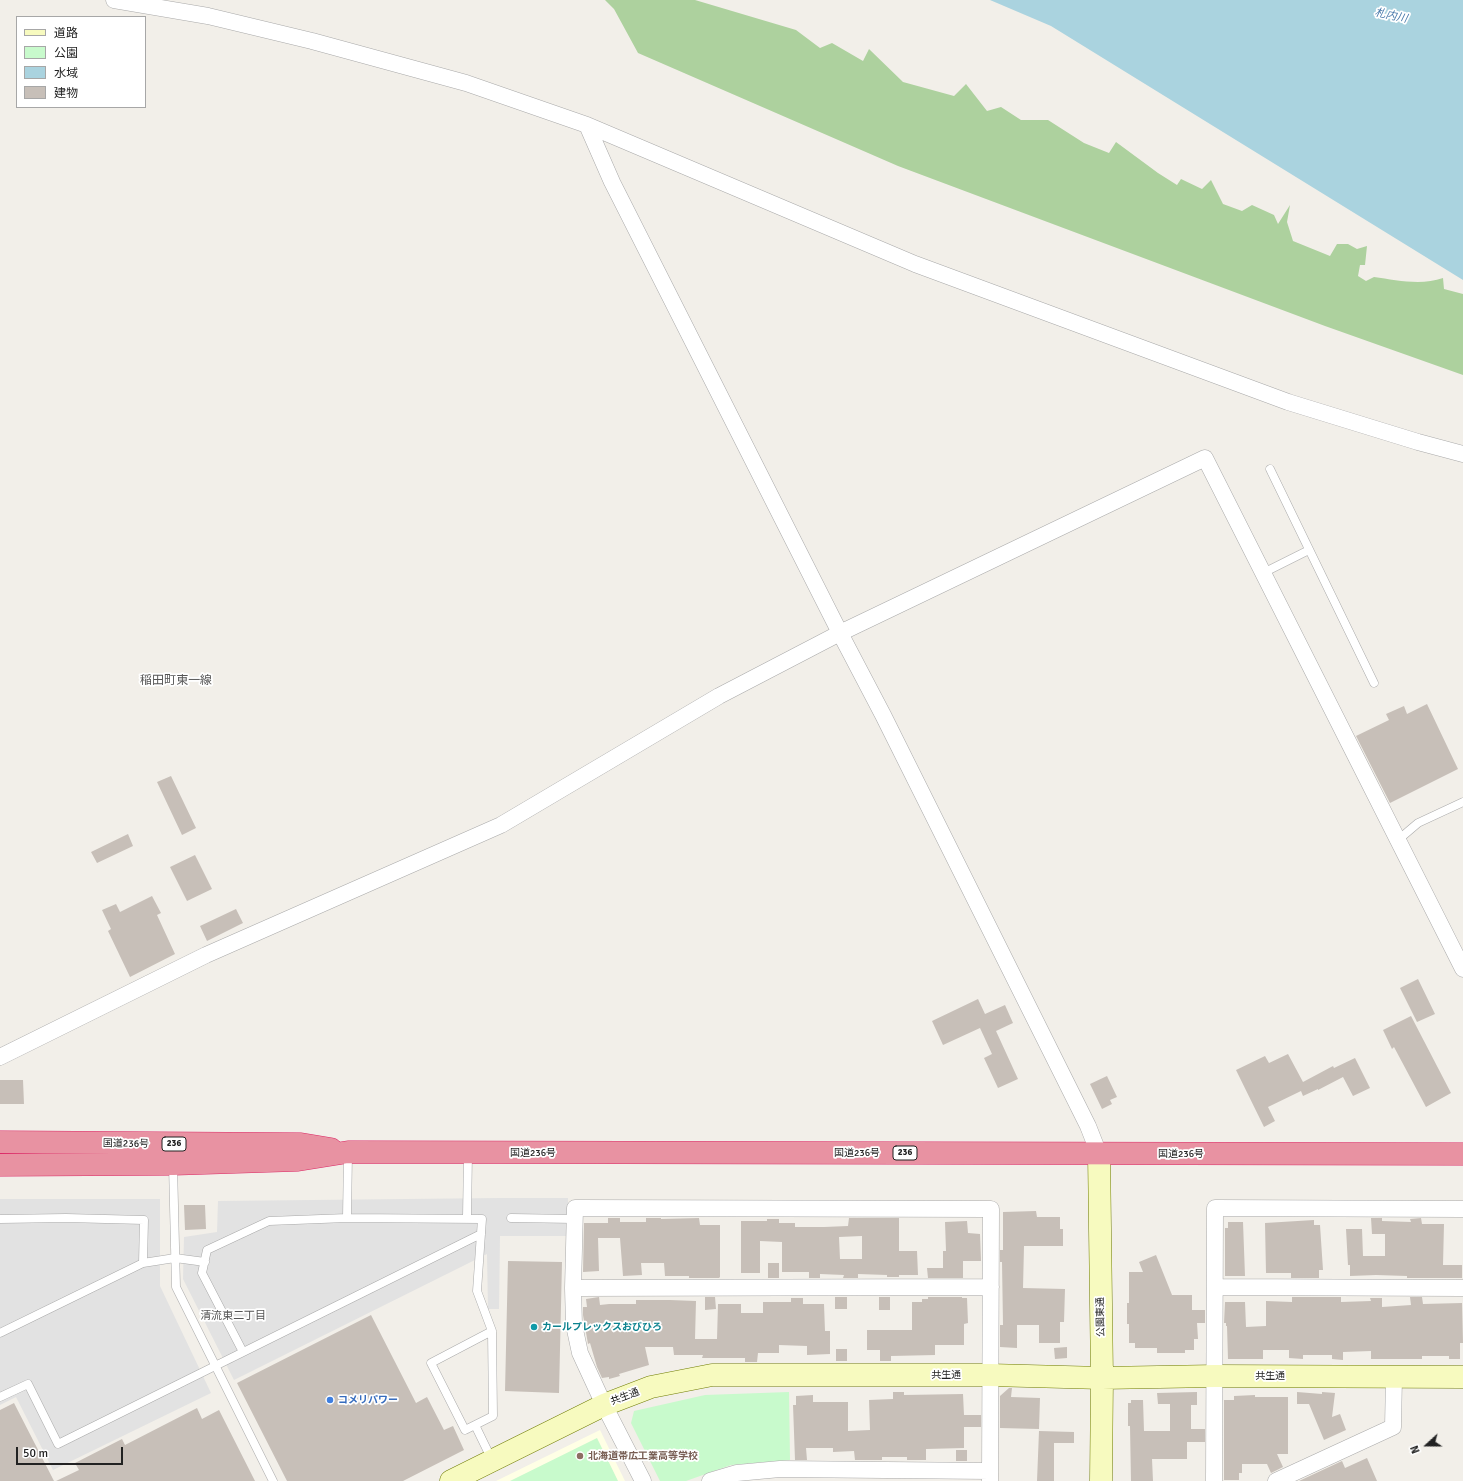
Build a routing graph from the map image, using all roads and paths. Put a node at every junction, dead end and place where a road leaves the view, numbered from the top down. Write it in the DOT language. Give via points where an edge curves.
graph roads {
  1 [pos="114,0"];
  2 [pos="587,125"];
  3 [pos="1463,454"];
  4 [pos="1270,469"];
  5 [pos="1309,550"];
  6 [pos="1263,573"];
  7 [pos="840,633"];
  8 [pos="1374,683"];
  9 [pos="1463,802"];
  10 [pos="1398,840"];
  11 [pos="1463,969"];
  12 [pos="0,1057"];
  13 [pos="0,1142"];
  14 [pos="348,1152"];
  15 [pos="468,1152"];
  16 [pos="173,1154"];
  17 [pos="1098,1154"];
  18 [pos="1463,1154"];
  19 [pos="0,1165"];
  20 [pos="1463,1209"];
  21 [pos="347,1218"];
  22 [pos="467,1218"];
  23 [pos="511,1218"];
  24 [pos="0,1219"];
  25 [pos="575,1219"];
  26 [pos="481,1234"];
  27 [pos="175,1258"];
  28 [pos="205,1262"];
  29 [pos="143,1263"];
  30 [pos="991,1287"];
  31 [pos="1215,1287"];
  32 [pos="573,1288"];
  33 [pos="1463,1288"];
  34 [pos="492,1331"];
  35 [pos="0,1333"];
  36 [pos="243,1352"];
  37 [pos="215,1366"];
  38 [pos="990,1375"];
  39 [pos="1215,1376"];
  40 [pos="1394,1377"];
  41 [pos="1463,1377"];
  42 [pos="1102,1378"];
  43 [pos="0,1397"];
  44 [pos="604,1405"];
  45 [pos="475,1425"];
  46 [pos="492,1461"];
  47 [pos="990,1476"];
  48 [pos="273,1481"];
  49 [pos="451,1481"];
  50 [pos="643,1481"];
  51 [pos="710,1481"];
  52 [pos="1101,1481"];
  53 [pos="1214,1481"];
  54 [pos="1276,1481"];
  1 -- 2 [label="street" via="208,16 312,41 466,83"];
  2 -- 3 [label="street" via="915,264 1288,402"];
  2 -- 7 [label="street" via="612,182"];
  4 -- 5 [label="lane"];
  5 -- 6 [label="lane"];
  5 -- 8 [label="lane"];
  6 -- 7 [label="street" via="1205,458"];
  6 -- 10 [label="street"];
  7 -- 12 [label="street" via="719,696 501,825 206,954"];
  7 -- 17 [label="street" via="1088,1126"];
  9 -- 10 [label="lane" via="1418,823"];
  10 -- 11 [label="street"];
  13 -- 16 [label="highway, 国道236号 / 236"];
  14 -- 15 [label="highway, 国道236号 / 236"];
  14 -- 16 [label="highway, 国道236号 / 236" via="298,1160"];
  14 -- 21 [label="lane"];
  15 -- 17 [label="highway, 国道236号 / 236"];
  15 -- 22 [label="lane"];
  16 -- 19 [label="highway, 国道236号 / 236"];
  16 -- 27 [label="lane"];
  17 -- 18 [label="highway, 国道236号 / 236"];
  17 -- 42 [label="street, 公園東通"];
  20 -- 31 [label="street" via="1215,1208"];
  21 -- 22 [label="lane"];
  21 -- 28 [label="lane" via="269,1221 207,1250"];
  22 -- 26 [label="lane" via="482,1219"];
  23 -- 25 [label="lane"];
  24 -- 29 [label="lane" via="144,1220"];
  25 -- 30 [label="street" via="575,1208 991,1209"];
  25 -- 32 [label="street"];
  26 -- 34 [label="lane" via="477,1291"];
  26 -- 36 [label="lane"];
  27 -- 28 [label="lane"];
  27 -- 29 [label="lane"];
  27 -- 37 [label="lane" via="176,1287"];
  28 -- 36 [label="lane" via="202,1273"];
  29 -- 35 [label="lane"];
  30 -- 32 [label="street"];
  30 -- 38 [label="street"];
  31 -- 33 [label="street"];
  31 -- 39 [label="street"];
  32 -- 44 [label="street" via="574,1325 580,1353"];
  34 -- 45 [label="lane" via="494,1416"];
  34 -- 45 [label="lane" via="431,1363 465,1430"];
  36 -- 37 [label="lane"];
  37 -- 43 [label="lane" via="58,1444 28,1384"];
  37 -- 48 [label="lane"];
  38 -- 42 [label="street, 共生通"];
  38 -- 44 [label="street, 共生通" via="712,1375 651,1387"];
  38 -- 47 [label="street"];
  39 -- 40 [label="street, 共生通"];
  39 -- 42 [label="street, 共生通"];
  39 -- 53 [label="street"];
  40 -- 41 [label="street, 共生通"];
  40 -- 54 [label="street" via="1393,1427"];
  42 -- 52 [label="street, 公園東通"];
  44 -- 46 [label="street, 共生通"];
  44 -- 50 [label="street"];
  45 -- 46 [label="lane"];
  46 -- 49 [label="street, 共生通"];
  47 -- 51 [label="street" via="780,1469 737,1473"];
}
